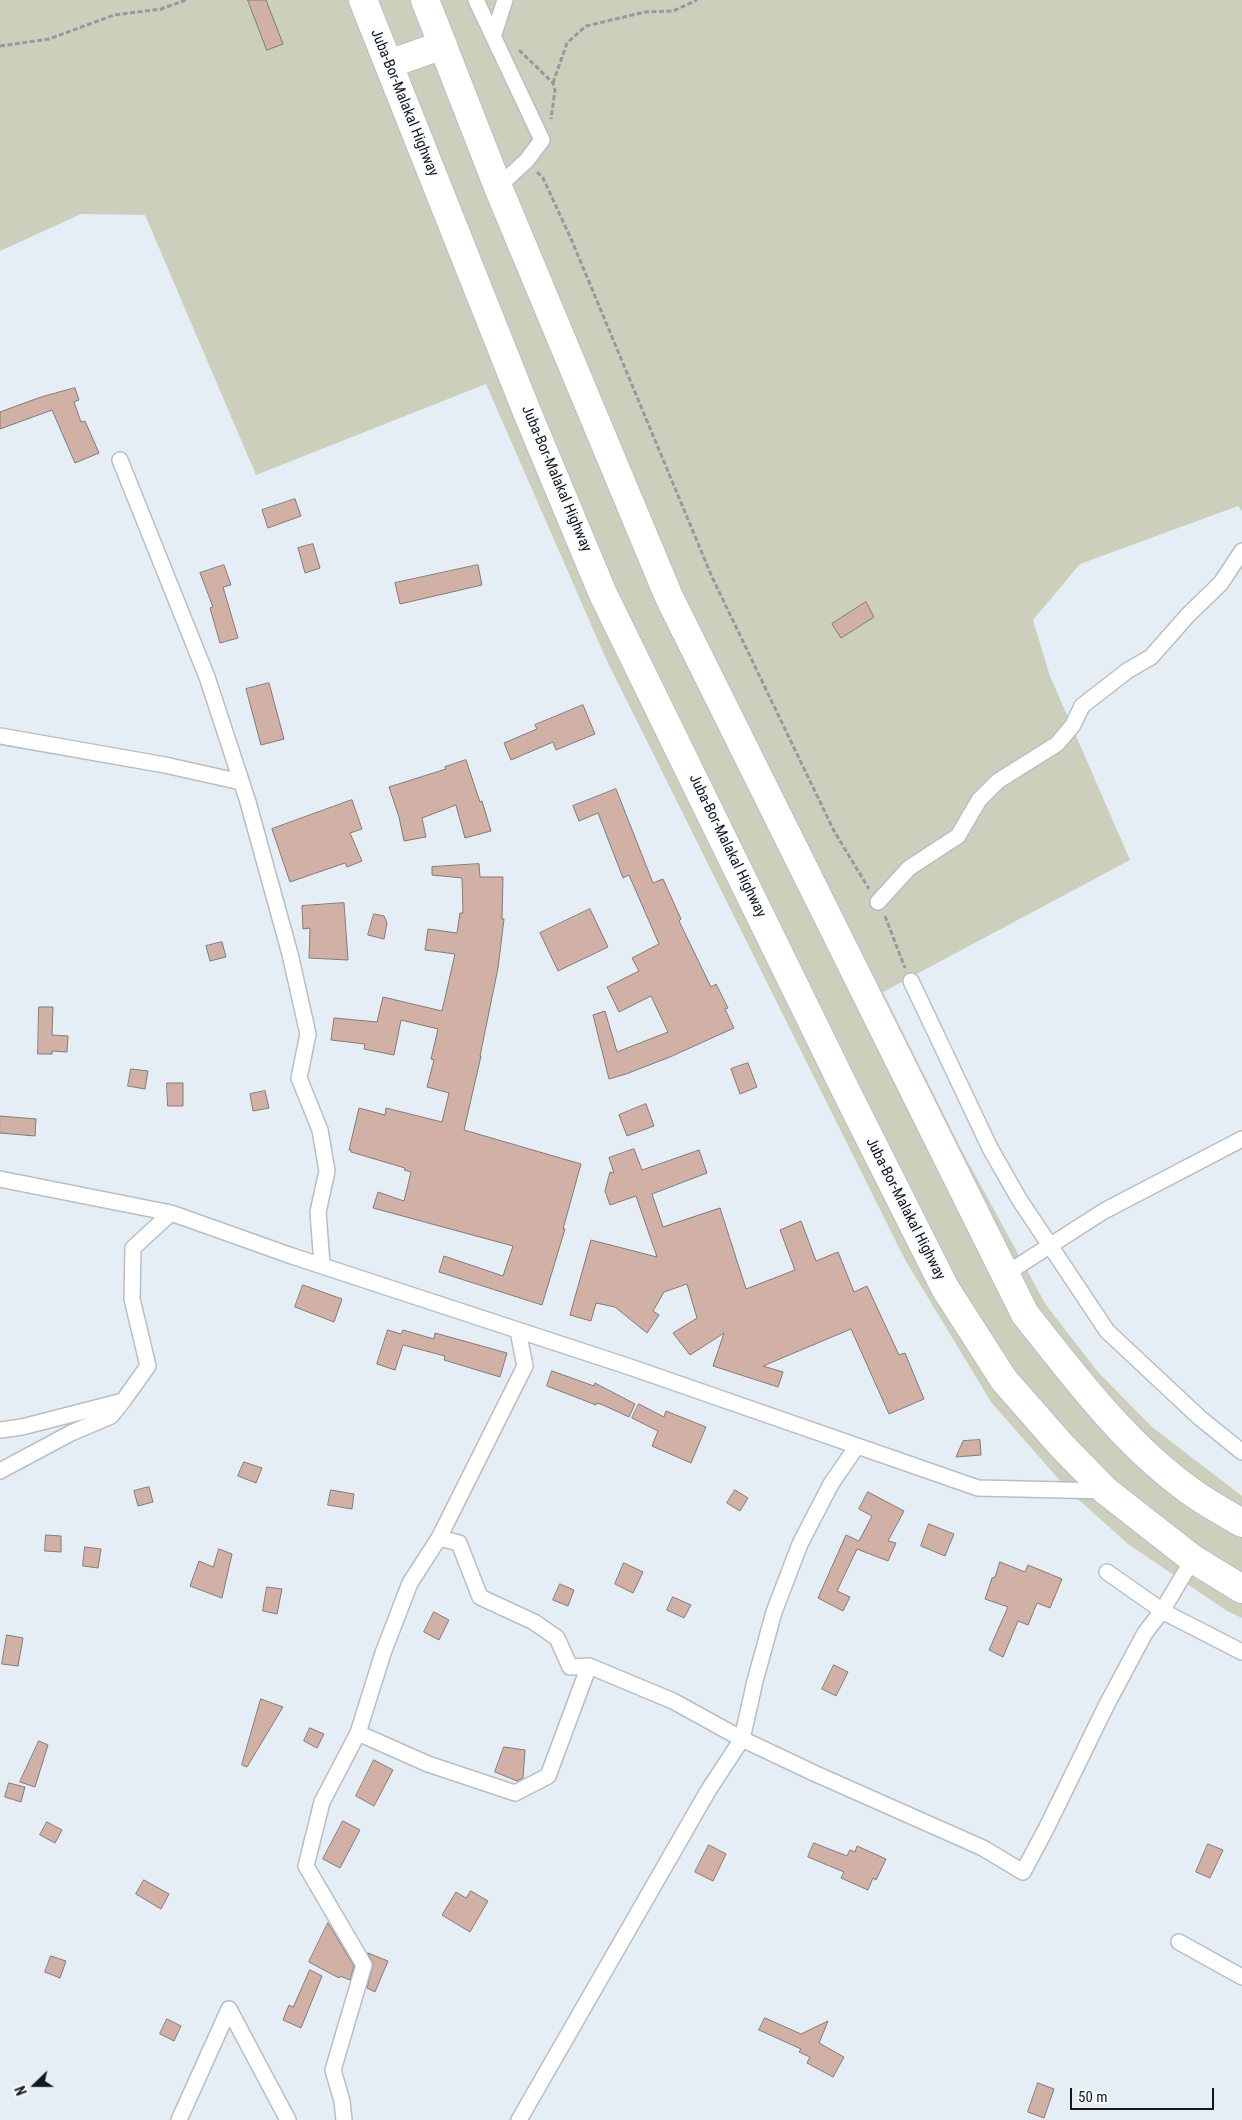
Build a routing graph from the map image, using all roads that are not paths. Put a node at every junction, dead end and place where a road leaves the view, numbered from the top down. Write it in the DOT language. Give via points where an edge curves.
graph roads {
  1 [pos="363,0"];
  2 [pos="425,0"];
  3 [pos="476,0"];
  4 [pos="505,0"];
  5 [pos="494,34"];
  6 [pos="443,45"];
  7 [pos="389,64"];
  8 [pos="498,186"];
  9 [pos="120,460"];
  10 [pos="1242,551"];
  11 [pos="0,736"];
  12 [pos="241,782"];
  13 [pos="878,902"];
  14 [pos="911,981"];
  15 [pos="1242,1139"];
  16 [pos="0,1179"];
  17 [pos="171,1213"];
  18 [pos="1052,1247"];
  19 [pos="322,1264"];
  20 [pos="1004,1275"];
  21 [pos="518,1330"];
  22 [pos="123,1401"];
  23 [pos="0,1430"];
  24 [pos="857,1446"];
  25 [pos="1242,1452"];
  26 [pos="0,1471"];
  27 [pos="1106,1491"];
  28 [pos="1242,1523"];
  29 [pos="440,1538"];
  30 [pos="1193,1559"];
  31 [pos="1107,1572"];
  32 [pos="1242,1589"];
  33 [pos="1242,1652"];
  34 [pos="589,1666"];
  35 [pos="358,1733"];
  36 [pos="742,1739"];
  37 [pos="1179,1942"];
  38 [pos="1242,1977"];
  39 [pos="179,2120"];
  40 [pos="288,2120"];
  41 [pos="344,2120"];
  42 [pos="520,2120"];
  1 -- 7 [label="highway, Juba-Bor-Malakal Highway"];
  2 -- 6 [label="highway"];
  3 -- 5 [label="street"];
  4 -- 5 [label="street"];
  5 -- 8 [label="street" via="542,140 527,160"];
  6 -- 7 [label="highway"];
  6 -- 8 [label="highway"];
  7 -- 27 [label="highway, Juba-Bor-Malakal Highway" via="527,412 604,594 858,1115 945,1288 1004,1380"];
  8 -- 20 [label="highway" via="669,597"];
  9 -- 12 [label="street" via="207,677"];
  10 -- 13 [label="street" via="1222,583 1151,656 1082,706 1073,725 1057,744 998,781 978,800 958,836 909,868"];
  11 -- 12 [label="street"];
  12 -- 19 [label="street" via="290,954 308,1034 299,1078 320,1130 327,1171 318,1212"];
  14 -- 18 [label="street" via="990,1148"];
  15 -- 18 [label="street" via="1104,1211"];
  16 -- 17 [label="street"];
  17 -- 19 [label="street"];
  17 -- 22 [label="street" via="133,1248 132,1299 148,1366"];
  18 -- 20 [label="street"];
  18 -- 25 [label="street" via="1107,1331 1200,1418"];
  19 -- 21 [label="street"];
  20 -- 28 [label="highway" via="1025,1314 1079,1381 1138,1446 1192,1493"];
  21 -- 24 [label="street"];
  21 -- 29 [label="street" via="525,1366"];
  22 -- 23 [label="street"];
  22 -- 26 [label="street" via="111,1416 71,1432"];
  24 -- 27 [label="street" via="978,1488"];
  24 -- 36 [label="street" via="832,1484 800,1544 774,1612"];
  27 -- 30 [label="highway, Juba-Bor-Malakal Highway"];
  29 -- 34 [label="street" via="459,1543 480,1597 534,1622 557,1638 570,1667"];
  29 -- 35 [label="street" via="410,1583 383,1653"];
  30 -- 32 [label="highway, Juba-Bor-Malakal Highway"];
  30 -- 36 [label="street" via="1145,1633 1023,1872 983,1848"];
  31 -- 33 [label="street" via="1164,1612"];
  34 -- 35 [label="street" via="548,1776 515,1793 428,1764"];
  34 -- 36 [label="street" via="673,1701"];
  35 -- 41 [label="street" via="322,1802 306,1866 364,1965 333,2070"];
  36 -- 42 [label="street" via="708,1791"];
  37 -- 38 [label="street"];
  39 -- 40 [label="street" via="229,2010"];
}
